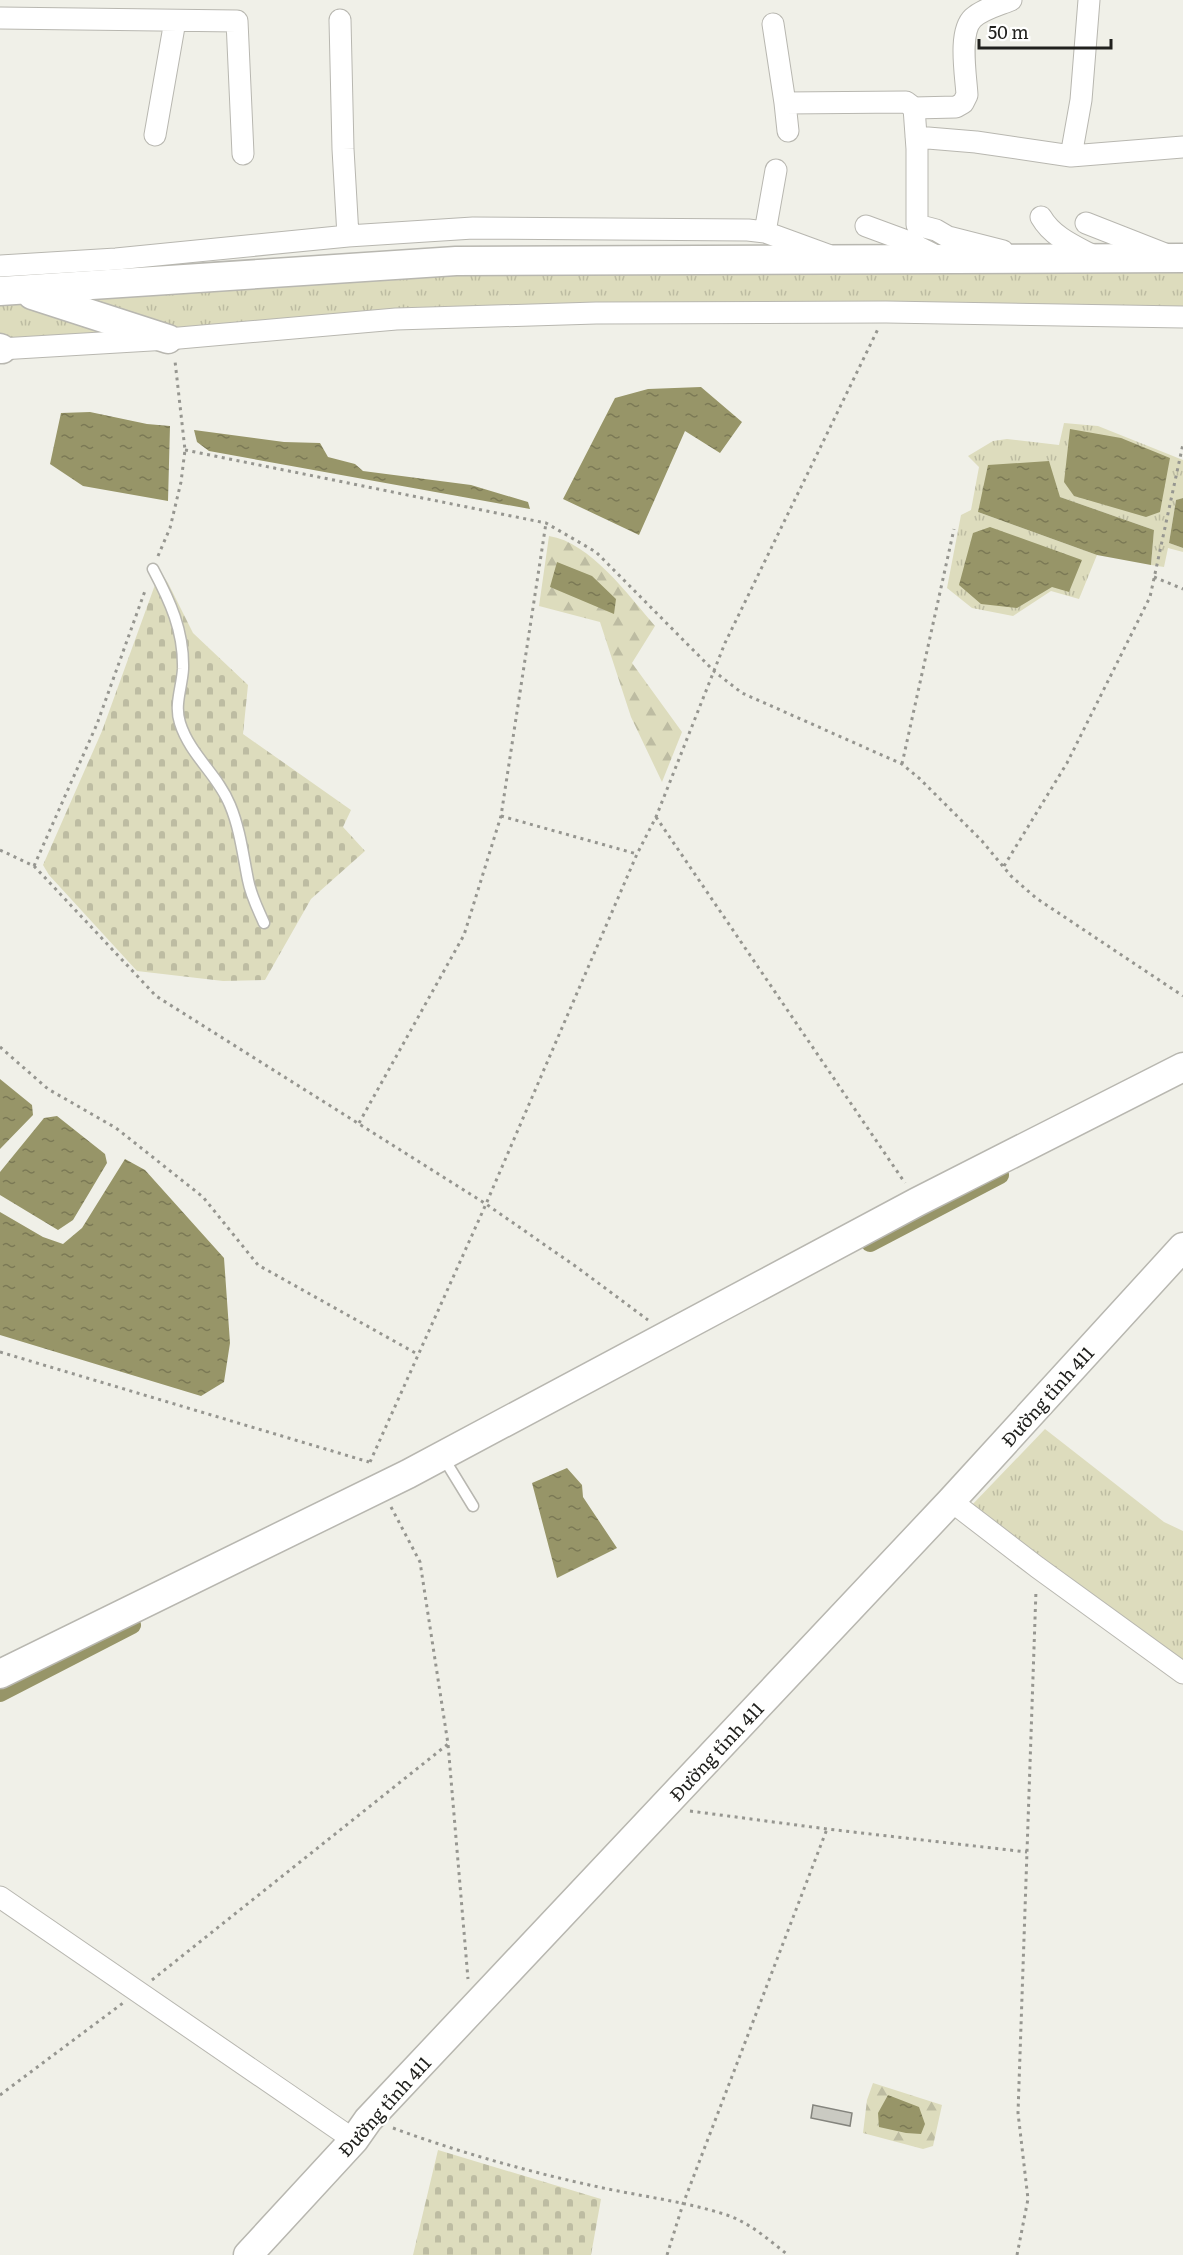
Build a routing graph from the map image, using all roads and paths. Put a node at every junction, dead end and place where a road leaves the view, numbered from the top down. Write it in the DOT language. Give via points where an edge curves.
graph roads {
  1 [pos="1011,0"];
  2 [pos="1089,0"];
  3 [pos="0,18"];
  4 [pos="340,20"];
  5 [pos="175,21"];
  6 [pos="773,24"];
  7 [pos="785,103"];
  8 [pos="914,108"];
  9 [pos="788,131"];
  10 [pos="155,135"];
  11 [pos="916,137"];
  12 [pos="1183,147"];
  13 [pos="243,154"];
  14 [pos="1071,156"];
  15 [pos="776,170"];
  16 [pos="1041,217"];
  17 [pos="1086,223"];
  18 [pos="866,226"];
  19 [pos="765,232"];
  20 [pos="348,236"];
  21 [pos="1030,258"];
  22 [pos="1097,258"];
  23 [pos="1180,258"];
  24 [pos="837,259"];
  25 [pos="941,259"];
  26 [pos="0,266"];
  27 [pos="8,291"];
  28 [pos="886,312"];
  29 [pos="1183,316"];
  30 [pos="168,339"];
  31 [pos="0,351"];
  32 [pos="1183,444"];
  33 [pos="185,450"];
  34 [pos="546,522"];
  35 [pos="954,529"];
  36 [pos="153,569"];
  37 [pos="1154,577"];
  38 [pos="1183,589"];
  39 [pos="715,672"];
  40 [pos="902,764"];
  41 [pos="501,816"];
  42 [pos="656,817"];
  43 [pos="0,850"];
  44 [pos="637,854"];
  45 [pos="34,866"];
  46 [pos="1003,867"];
  47 [pos="264,923"];
  48 [pos="1183,996"];
  49 [pos="0,1047"];
  50 [pos="1183,1067"];
  51 [pos="359,1124"];
  52 [pos="917,1202"];
  53 [pos="486,1204"];
  54 [pos="1183,1246"];
  55 [pos="668,1335"];
  56 [pos="0,1352"];
  57 [pos="419,1355"];
  58 [pos="446,1462"];
  59 [pos="408,1474"];
  60 [pos="375,1475"];
  61 [pos="951,1501"];
  62 [pos="472,1506"];
  63 [pos="1037,1567"];
  64 [pos="1183,1673"];
  65 [pos="0,1674"];
  66 [pos="448,1744"];
  67 [pos="672,1797"];
  68 [pos="827,1829"];
  69 [pos="1027,1852"];
  70 [pos="0,1897"];
  71 [pos="137,1992"];
  72 [pos="471,2011"];
  73 [pos="0,2095"];
  74 [pos="361,2130"];
  75 [pos="682,2204"];
  76 [pos="248,2255"];
  77 [pos="667,2255"];
  78 [pos="788,2255"];
  79 [pos="1017,2255"];
  1 -- 8 [label="street" via="979,13 967,26 967,95 963,103 956,107"];
  2 -- 14 [label="street"];
  3 -- 5 [label="street"];
  4 -- 20 [label="street"];
  5 -- 10 [label="street"];
  5 -- 13 [label="street" via="237,21"];
  6 -- 7 [label="street"];
  7 -- 8 [label="street" via="906,102"];
  7 -- 9 [label="street"];
  8 -- 11 [label="street"];
  11 -- 14 [label="street"];
  11 -- 21 [label="street" via="917,225"];
  12 -- 14 [label="street"];
  15 -- 19 [label="street"];
  16 -- 22 [label="street" via="1063,240"];
  17 -- 23 [label="street"];
  18 -- 25 [label="street"];
  19 -- 20 [label="street" via="473,228"];
  19 -- 24 [label="street"];
  20 -- 26 [label="street" via="116,260"];
  21 -- 22 [label="main road"];
  21 -- 25 [label="main road"];
  22 -- 23 [label="main road"];
  24 -- 25 [label="main road"];
  24 -- 27 [label="main road" via="456,261"];
  27 -- 30 [label="main road"];
  28 -- 29 [label="street"];
  28 -- 30 [label="street" via="596,313 396,319"];
  28 -- 39 [label="path" via="725,643"];
  30 -- 31 [label="street"];
  30 -- 33 [label="path" via="177,366"];
  32 -- 37 [label="path"];
  33 -- 34 [label="path"];
  33 -- 36 [label="path" via="170,528"];
  34 -- 39 [label="path" via="596,552"];
  34 -- 41 [label="path"];
  35 -- 40 [label="path"];
  36 -- 45 [label="path" via="97,724"];
  36 -- 47 [label="lane" via="171,601 179,631 183,669 177,707 180,724 196,757 224,790 230,804 254,901"];
  37 -- 38 [label="path"];
  37 -- 46 [label="path" via="1150,597 1067,763"];
  39 -- 40 [label="path" via="742,693"];
  39 -- 42 [label="path"];
  40 -- 46 [label="path" via="982,841"];
  41 -- 44 [label="path"];
  41 -- 51 [label="path" via="464,935"];
  42 -- 44 [label="path"];
  42 -- 52 [label="path"];
  43 -- 45 [label="path"];
  44 -- 53 [label="path"];
  45 -- 51 [label="path" via="156,996"];
  46 -- 48 [label="path" via="1036,898"];
  49 -- 57 [label="path" via="48,1089 116,1128 203,1197 258,1265"];
  50 -- 52 [label="main road"];
  51 -- 53 [label="path"];
  52 -- 55 [label="main road"];
  53 -- 55 [label="path"];
  53 -- 57 [label="path"];
  54 -- 61 [label="main road, Đường tỉnh 411"];
  55 -- 58 [label="main road"];
  56 -- 60 [label="path"];
  57 -- 60 [label="path"];
  58 -- 59 [label="main road"];
  58 -- 62 [label="lane"];
  59 -- 60 [label="main road"];
  59 -- 60 [label="path"];
  60 -- 65 [label="main road"];
  60 -- 66 [label="path" via="420,1562"];
  61 -- 63 [label="street"];
  61 -- 67 [label="main road, Đường tỉnh 411"];
  63 -- 64 [label="street"];
  63 -- 69 [label="path"];
  66 -- 71 [label="path"];
  66 -- 72 [label="path"];
  67 -- 68 [label="path" via="693,1812"];
  67 -- 72 [label="main road, Đường tỉnh 411"];
  68 -- 69 [label="path"];
  68 -- 75 [label="path"];
  69 -- 79 [label="path" via="1018,2113 1028,2199"];
  70 -- 71 [label="street"];
  71 -- 73 [label="path"];
  71 -- 74 [label="street"];
  72 -- 74 [label="main road, Đường tỉnh 411"];
  74 -- 75 [label="path"];
  74 -- 76 [label="main road, Đường tỉnh 411"];
  75 -- 77 [label="path"];
  75 -- 78 [label="path" via="729,2216 761,2233"];
}
